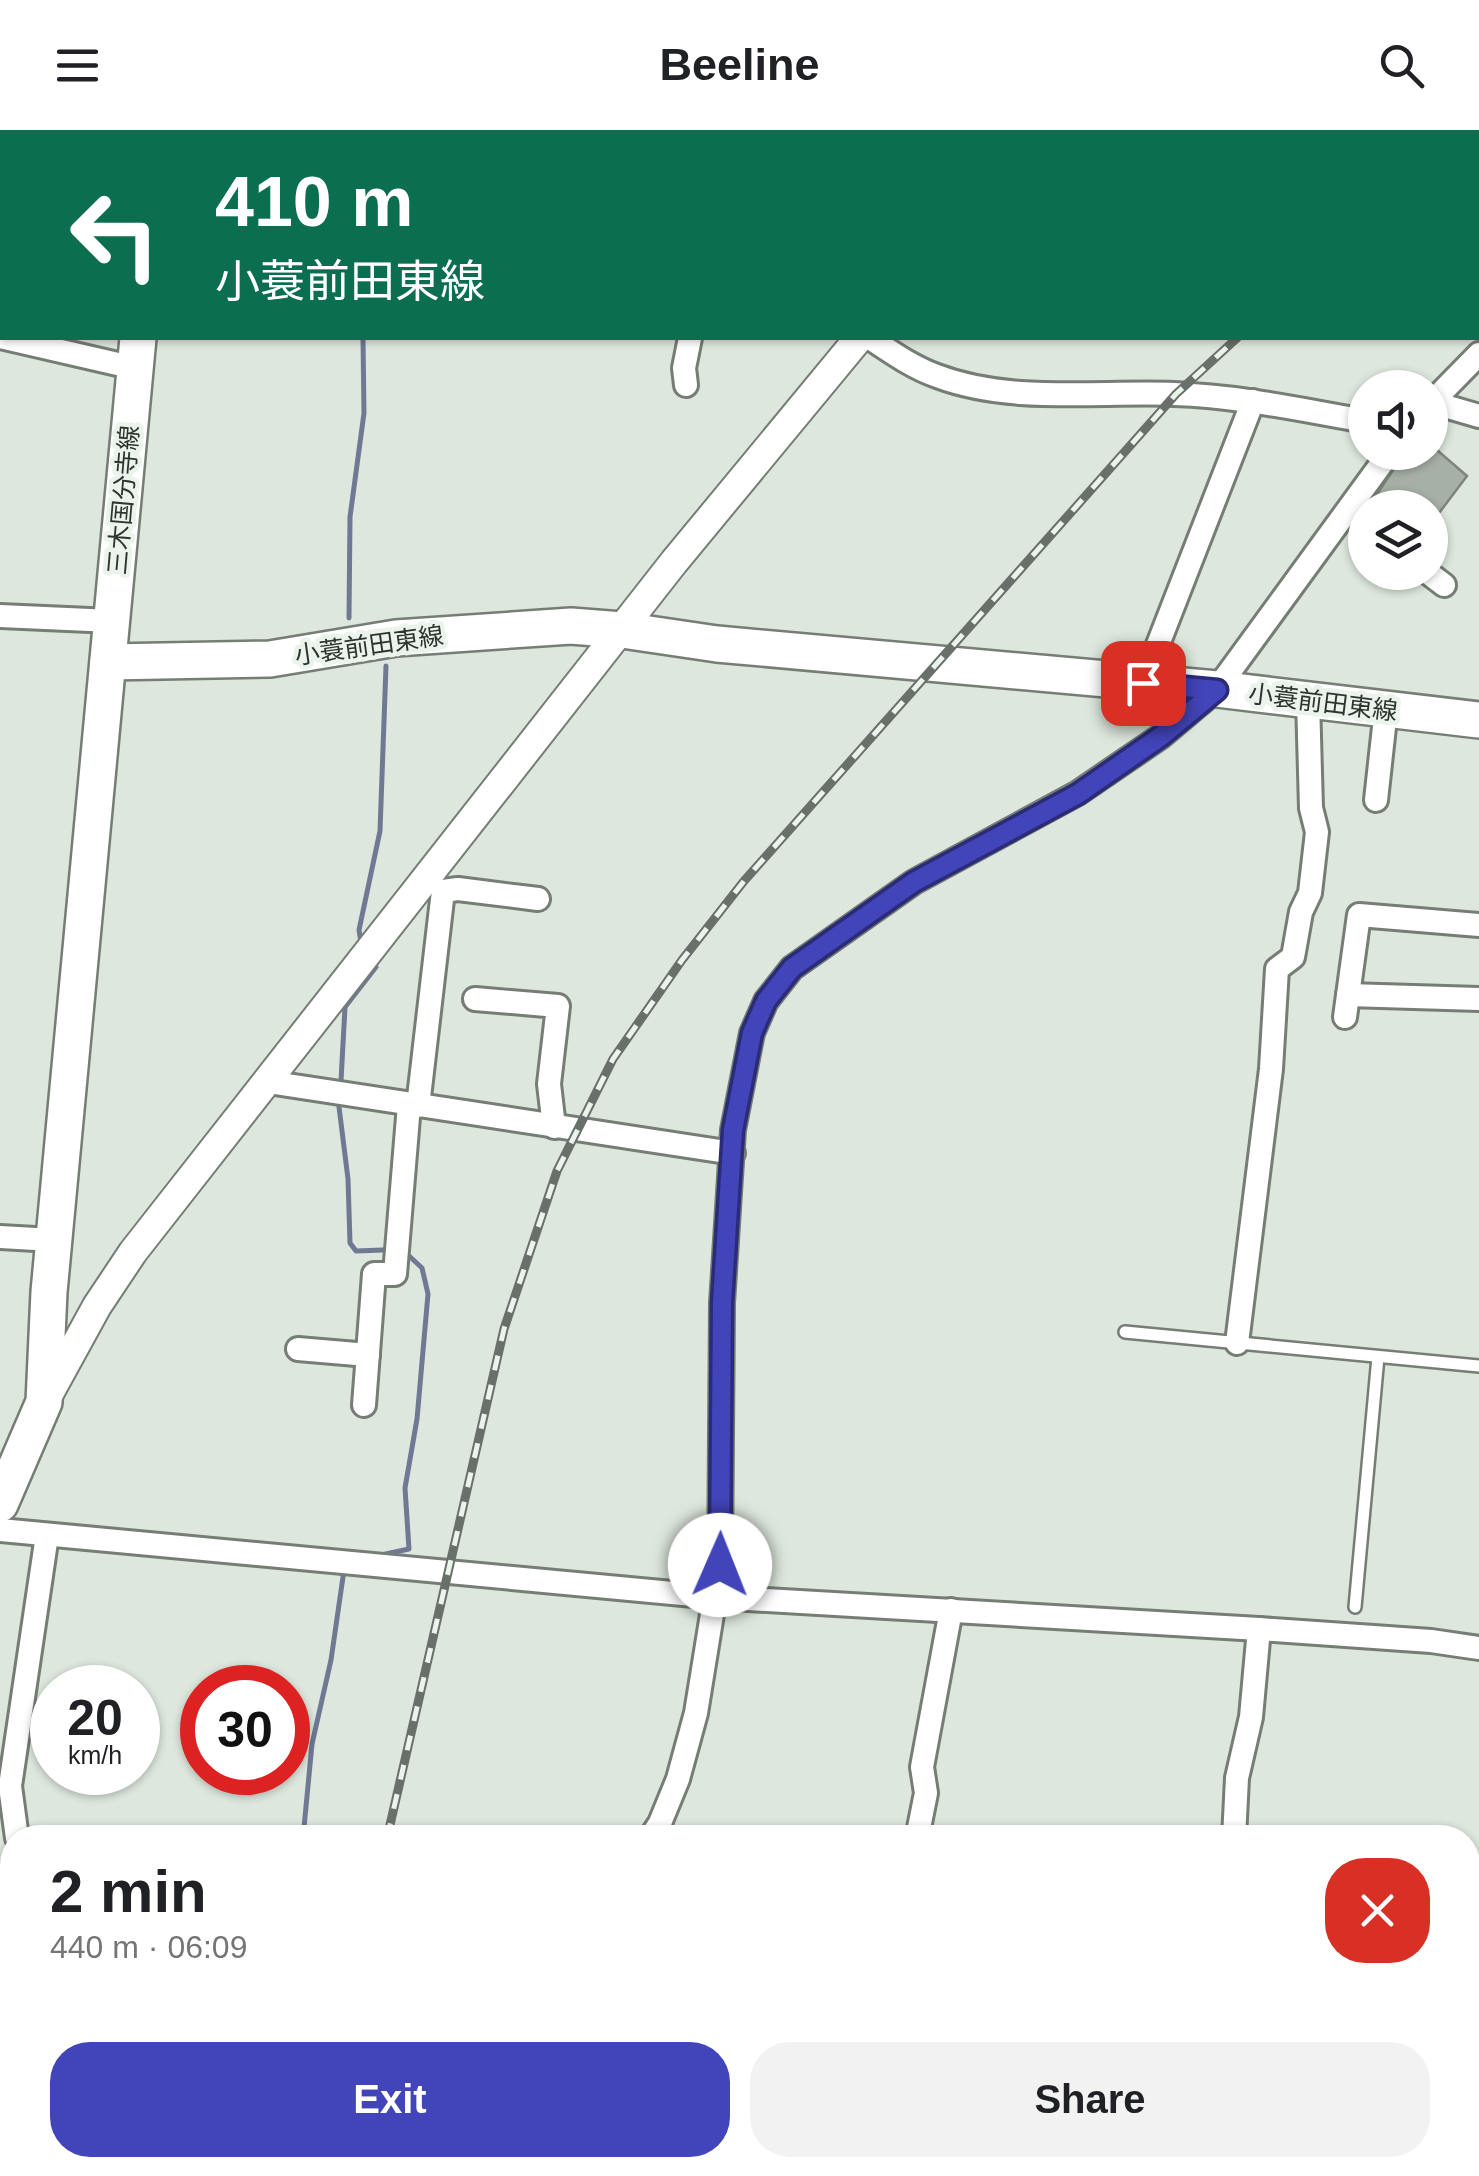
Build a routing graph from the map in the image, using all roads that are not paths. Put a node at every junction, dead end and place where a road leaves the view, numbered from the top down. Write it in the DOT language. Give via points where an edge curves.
graph roads {
  1 [pos="21,340"];
  2 [pos="690,340"];
  3 [pos="857,340"];
  4 [pos="873,340"];
  5 [pos="1475,351"];
  6 [pos="131,356"];
  7 [pos="1448,383"];
  8 [pos="686,386"];
  9 [pos="1253,401"];
  10 [pos="1448,408"];
  11 [pos="1479,416"];
  12 [pos="1348,418"];
  13 [pos="1348,528"];
  14 [pos="0,616"];
  15 [pos="112,621"];
  16 [pos="622,630"];
  17 [pos="108,662"];
  18 [pos="1143,683"];
  19 [pos="1217,690"];
  20 [pos="1308,700"];
  21 [pos="1386,709"];
  22 [pos="1479,720"];
  23 [pos="1376,800"];
  24 [pos="435,886"];
  25 [pos="538,899"];
  26 [pos="1479,924"];
  27 [pos="475,999"];
  28 [pos="1479,1000"];
  29 [pos="268,1082"];
  30 [pos="413,1105"];
  31 [pos="554,1127"];
  32 [pos="733,1154"];
  33 [pos="0,1238"];
  34 [pos="54,1240"];
  35 [pos="1124,1332"];
  36 [pos="1236,1343"];
  37 [pos="298,1349"];
  38 [pos="368,1355"];
  39 [pos="1378,1356"];
  40 [pos="1479,1366"];
  41 [pos="44,1402"];
  42 [pos="364,1405"];
  43 [pos="0,1504"];
  44 [pos="0,1530"];
  45 [pos="47,1534"];
  46 [pos="715,1597"];
  47 [pos="1355,1608"];
  48 [pos="951,1610"];
  49 [pos="1259,1628"];
  50 [pos="1479,1648"];
  51 [pos="16,1825"];
  52 [pos="659,1825"];
  53 [pos="919,1825"];
  54 [pos="1235,1825"];
  1 -- 6 [label="street"];
  2 -- 8 [label="street"];
  3 -- 16 [label="street"];
  4 -- 9 [label="street" via="966,386"];
  5 -- 7 [label="street"];
  6 -- 15 [label="main road, 三木国分寺線"];
  9 -- 12 [label="street"];
  9 -- 18 [label="street"];
  10 -- 11 [label="street"];
  13 -- 19 [label="street"];
  14 -- 15 [label="street"];
  15 -- 17 [label="main road, 三木国分寺線"];
  16 -- 17 [label="main road, 小蓑前田東線" via="480,630 270,659"];
  16 -- 18 [label="main road, 小蓑前田東線"];
  16 -- 24 [label="street"];
  17 -- 34 [label="main road"];
  18 -- 19 [label="main road, 小蓑前田東線"];
  19 -- 20 [label="main road, 小蓑前田東線"];
  19 -- 32 [label="street" via="1078,794 914,882 792,968 752,1033"];
  20 -- 21 [label="main road, 小蓑前田東線"];
  20 -- 36 [label="street" via="1310,808 1317,832 1312,878 1293,957 1276,969 1271,1069"];
  21 -- 22 [label="main road, 小蓑前田東線"];
  21 -- 23 [label="street"];
  24 -- 25 [label="street"];
  24 -- 29 [label="street"];
  24 -- 30 [label="street"];
  26 -- 28 [label="street" via="1359,915 1347,1006"];
  27 -- 31 [label="street" via="558,1006 548,1084"];
  29 -- 30 [label="street"];
  29 -- 41 [label="street" via="133,1252"];
  30 -- 31 [label="street"];
  30 -- 38 [label="street" via="396,1274 374,1274"];
  31 -- 32 [label="street"];
  32 -- 46 [label="street" via="723,1271"];
  33 -- 34 [label="street"];
  34 -- 41 [label="main road"];
  35 -- 36 [label="lane"];
  36 -- 39 [label="lane"];
  37 -- 38 [label="street"];
  38 -- 42 [label="street"];
  39 -- 40 [label="lane"];
  39 -- 47 [label="lane"];
  41 -- 43 [label="main road"];
  44 -- 45 [label="street"];
  45 -- 46 [label="street"];
  45 -- 51 [label="street" via="10,1786"];
  46 -- 48 [label="street"];
  46 -- 52 [label="street" via="696,1713"];
  48 -- 49 [label="street"];
  48 -- 53 [label="street" via="922,1767 926,1792"];
  49 -- 50 [label="street"];
  49 -- 54 [label="street"];
}
